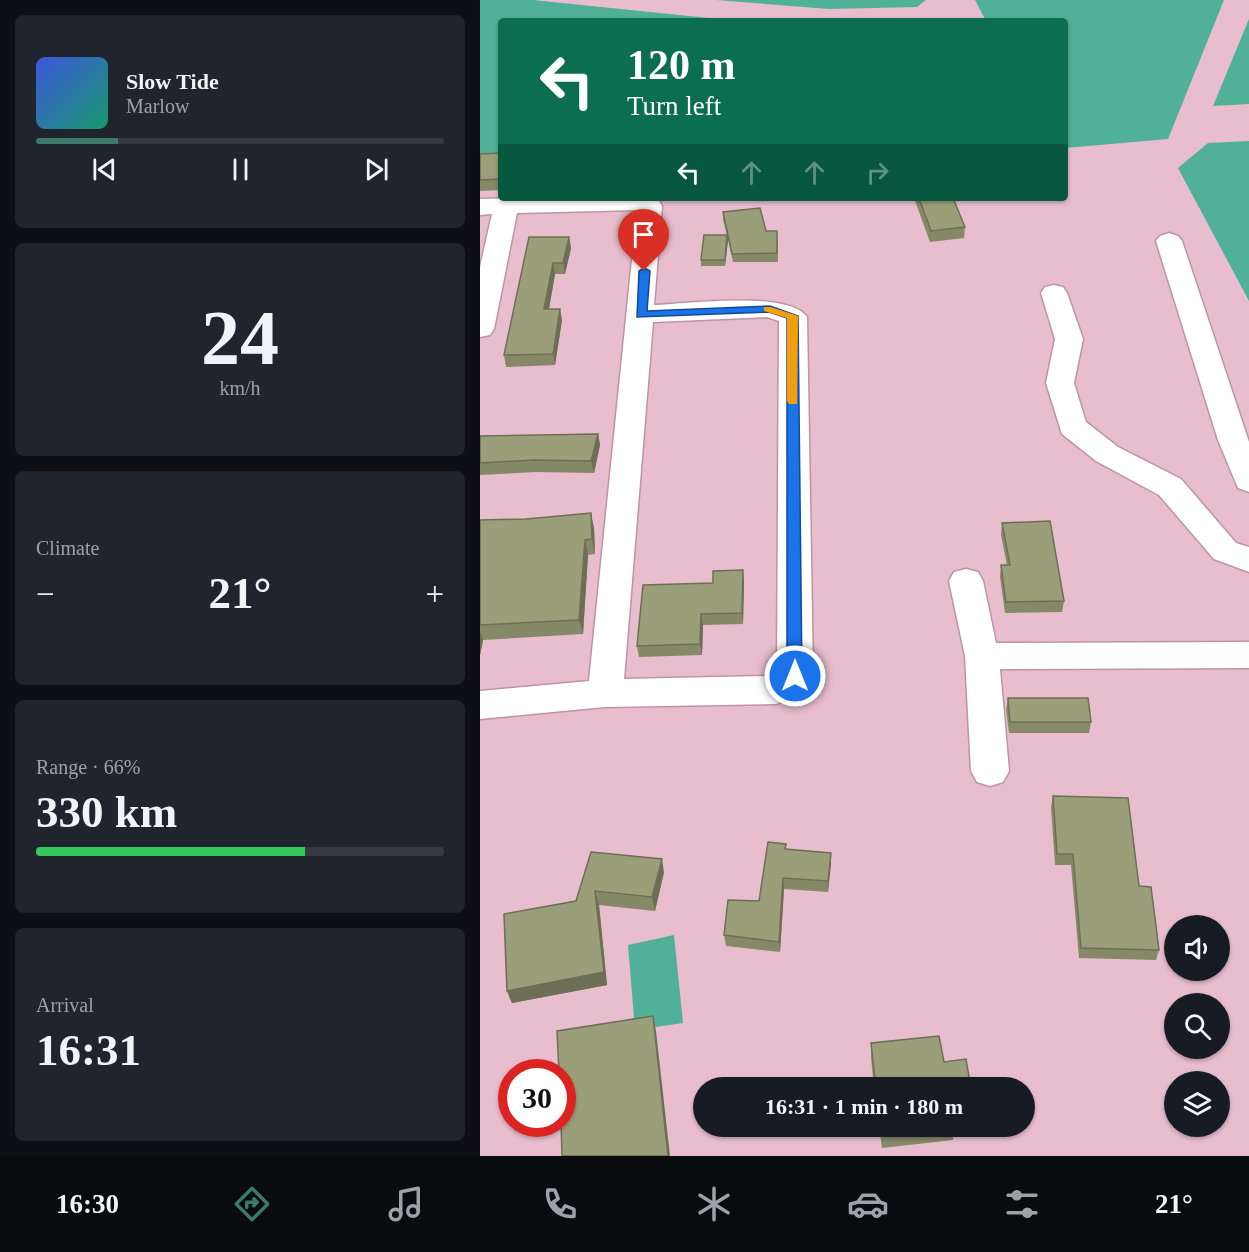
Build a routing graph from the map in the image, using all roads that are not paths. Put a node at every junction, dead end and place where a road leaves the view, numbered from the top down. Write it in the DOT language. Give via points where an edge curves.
graph roads {
  1 [pos="493,207"];
  2 [pos="1168,241"];
  3 [pos="1054,293"];
  4 [pos="641,314"];
  5 [pos="480,329"];
  6 [pos="1249,481"];
  7 [pos="1249,560"];
  8 [pos="966,581"];
  9 [pos="1249,655"];
  10 [pos="982,656"];
  11 [pos="605,693"];
  12 [pos="480,705"];
  13 [pos="990,771"];
  1 -- 4 [label="street" via="633,201 650,206"];
  1 -- 5 [label="street"];
  2 -- 6 [label="street"];
  3 -- 7 [label="street" via="1069,339 1060,383 1073,427 1107,453 1170,487 1225,551"];
  4 -- 11 [label="street"];
  4 -- 11 [label="street" via="770,309 792,316 795,676 776,690"];
  8 -- 10 [label="street"];
  9 -- 10 [label="street"];
  10 -- 13 [label="street"];
  11 -- 12 [label="street"];
}
